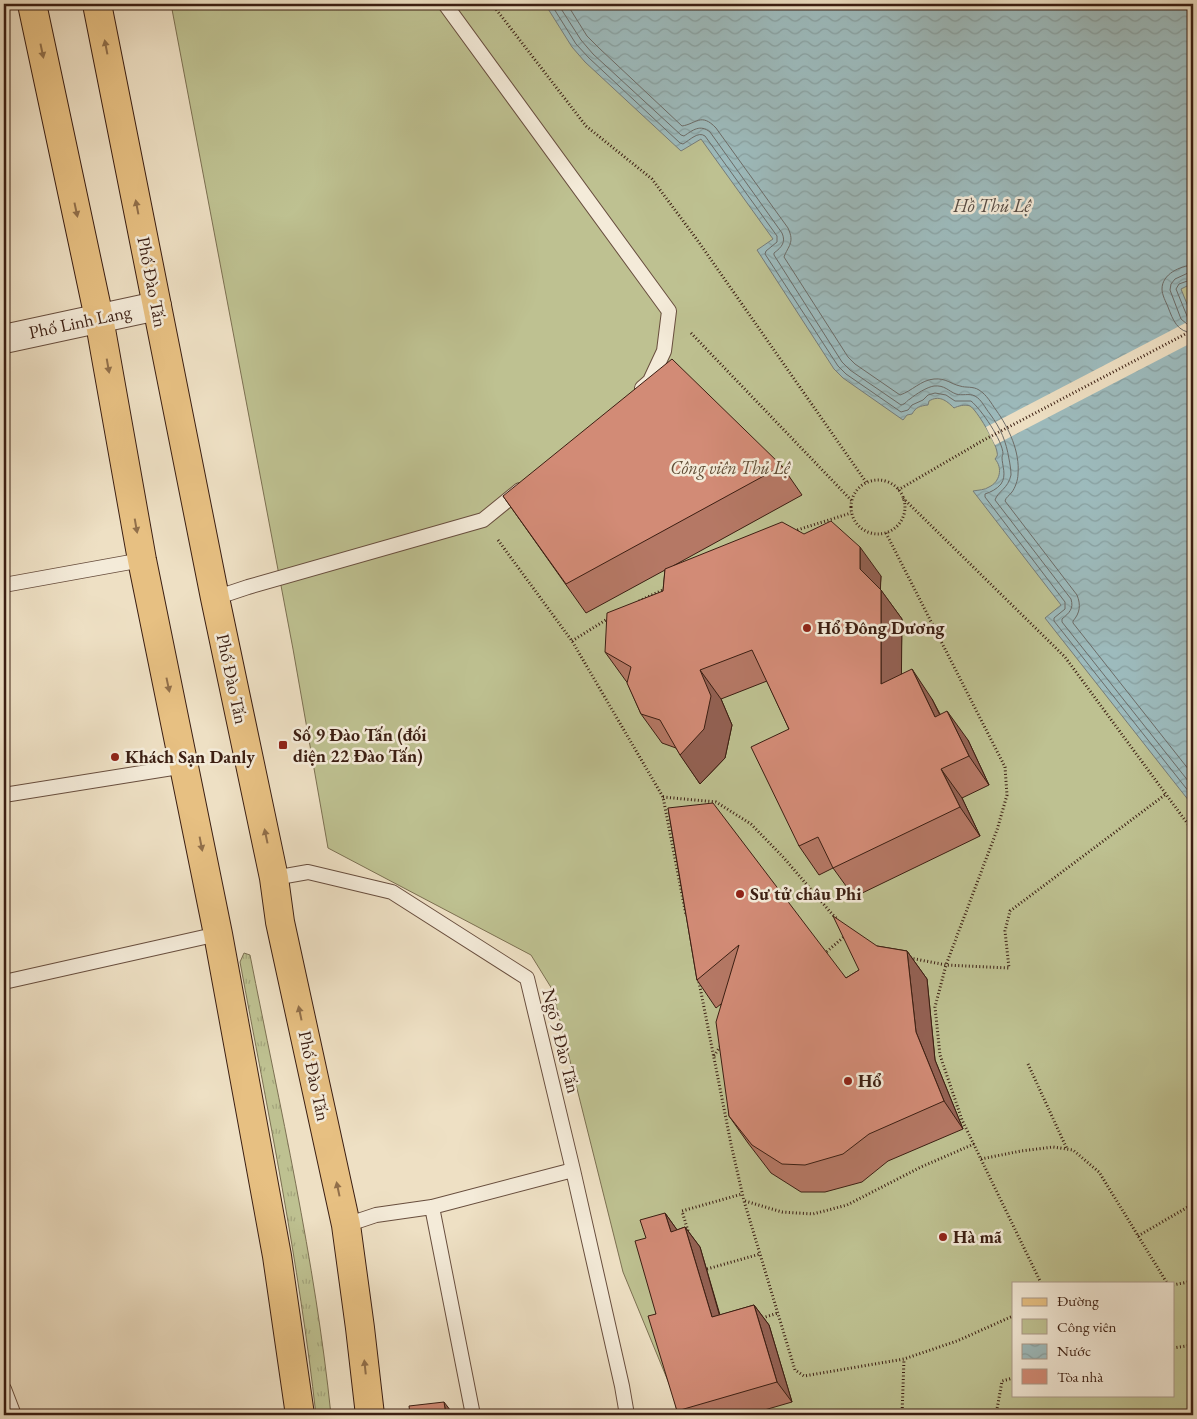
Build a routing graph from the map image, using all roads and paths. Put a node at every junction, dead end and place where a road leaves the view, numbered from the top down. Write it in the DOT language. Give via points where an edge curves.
graph roads {
  1 [pos="32,4"];
  2 [pos="98,4"];
  3 [pos="446,4"];
  4 [pos="492,4"];
  5 [pos="157,306"];
  6 [pos="669,311"];
  7 [pos="99,318"];
  8 [pos="1193,330"];
  9 [pos="4,339"];
  10 [pos="635,393"];
  11 [pos="529,482"];
  12 [pos="866,482"];
  13 [pos="898,490"];
  14 [pos="903,498"];
  15 [pos="852,501"];
  16 [pos="851,513"];
  17 [pos="483,520"];
  18 [pos="791,532"];
  19 [pos="886,533"];
  20 [pos="142,560"];
  21 [pos="4,585"];
  22 [pos="672,585"];
  23 [pos="215,598"];
  24 [pos="638,602"];
  25 [pos="612,616"];
  26 [pos="572,641"];
  27 [pos="185,766"];
  28 [pos="4,794"];
  29 [pos="1166,794"];
  30 [pos="663,797"];
  31 [pos="1193,831"];
  32 [pos="274,878"];
  33 [pos="688,922"];
  34 [pos="845,925"];
  35 [pos="851,931"];
  36 [pos="218,934"];
  37 [pos="821,957"];
  38 [pos="906,957"];
  39 [pos="946,965"];
  40 [pos="699,980"];
  41 [pos="4,982"];
  42 [pos="724,1040"];
  43 [pos="714,1057"];
  44 [pos="1028,1064"];
  45 [pos="974,1144"];
  46 [pos="1067,1149"];
  47 [pos="981,1159"];
  48 [pos="573,1170"];
  49 [pos="742,1194"];
  50 [pos="744,1201"];
  51 [pos="1193,1204"];
  52 [pos="432,1207"];
  53 [pos="346,1225"];
  54 [pos="688,1234"];
  55 [pos="1138,1236"];
  56 [pos="760,1254"];
  57 [pos="707,1269"];
  58 [pos="1041,1282"];
  59 [pos="1167,1282"];
  60 [pos="1193,1282"];
  61 [pos="1174,1285"];
  62 [pos="778,1313"];
  63 [pos="1012,1316"];
  64 [pos="751,1321"];
  65 [pos="1193,1345"];
  66 [pos="1174,1348"];
  67 [pos="904,1359"];
  68 [pos="1012,1378"];
  69 [pos="4,1389"];
  70 [pos="14,1415"];
  71 [pos="300,1415"];
  72 [pos="370,1415"];
  73 [pos="473,1415"];
  74 [pos="628,1415"];
  75 [pos="902,1415"];
  76 [pos="996,1415"];
  1 -- 7 [label="main road, one-way"];
  5 -- 2 [label="main road, Phố Đào Tấn, one-way"];
  3 -- 6 [label="lane"];
  4 -- 12 [label="path" via="586,126 652,179"];
  5 -- 7 [label="street, Phố Linh Lang"];
  5 -- 23 [label="main road, Phố Đào Tấn"];
  6 -- 10 [label="lane" via="664,351 650,381"];
  6 -- 15 [label="path"];
  7 -- 9 [label="street, Phố Linh Lang"];
  7 -- 20 [label="main road, one-way"];
  8 -- 13 [label="path" via="982,441"];
  11 -- 17 [label="lane"];
  12 -- 13 [label="path" via="882,480"];
  12 -- 15 [label="path"];
  13 -- 14 [label="path"];
  14 -- 19 [label="path" via="905,507 900,522"];
  14 -- 29 [label="path" via="1065,657"];
  15 -- 16 [label="path"];
  16 -- 18 [label="path"];
  16 -- 19 [label="path" via="860,528 877,534"];
  17 -- 23 [label="lane"];
  17 -- 26 [label="path"];
  19 -- 39 [label="path" via="1005,767 1007,795 997,830"];
  20 -- 21 [label="lane"];
  20 -- 27 [label="main road, one-way"];
  22 -- 24 [label="path"];
  32 -- 23 [label="main road, Phố Đào Tấn, one-way"];
  25 -- 26 [label="path"];
  26 -- 30 [label="path"];
  27 -- 28 [label="lane"];
  27 -- 36 [label="main road, one-way"];
  29 -- 31 [label="path"];
  29 -- 39 [label="path" via="1010,911 1005,931 1008,968"];
  30 -- 33 [label="path"];
  30 -- 34 [label="path" via="716,802 751,824"];
  32 -- 48 [label="lane, Ngõ 9 Đào Tấn" via="308,872 392,892 527,978"];
  53 -- 32 [label="main road, Phố Đào Tấn, one-way" via="280,922"];
  35 -- 37 [label="path"];
  36 -- 41 [label="lane"];
  36 -- 71 [label="main road" via="277,1256"];
  38 -- 39 [label="path"];
  39 -- 45 [label="path" via="935,1007 940,1055 962,1120"];
  40 -- 43 [label="path"];
  42 -- 43 [label="path"];
  43 -- 49 [label="path"];
  44 -- 46 [label="path"];
  45 -- 47 [label="path"];
  45 -- 50 [label="path" via="847,1205 813,1214 782,1212"];
  46 -- 47 [label="path" via="1053,1147"];
  46 -- 55 [label="path" via="1073,1150 1099,1172"];
  47 -- 58 [label="path"];
  48 -- 52 [label="lane"];
  48 -- 74 [label="lane, Ngõ 9 Đào Tấn"];
  49 -- 50 [label="path"];
  49 -- 54 [label="path" via="682,1211"];
  50 -- 56 [label="path"];
  51 -- 55 [label="path"];
  52 -- 53 [label="lane" via="376,1215"];
  52 -- 73 [label="lane"];
  72 -- 53 [label="main road, Phố Đào Tấn, one-way"];
  55 -- 59 [label="path"];
  56 -- 57 [label="path"];
  56 -- 62 [label="path"];
  60 -- 61 [label="path"];
  62 -- 64 [label="path"];
  62 -- 67 [label="path" via="795,1370 804,1376"];
  63 -- 67 [label="path" via="957,1341"];
  65 -- 66 [label="path"];
  67 -- 75 [label="path"];
  68 -- 76 [label="path" via="1002,1381"];
  69 -- 70 [label="lane"];
}
